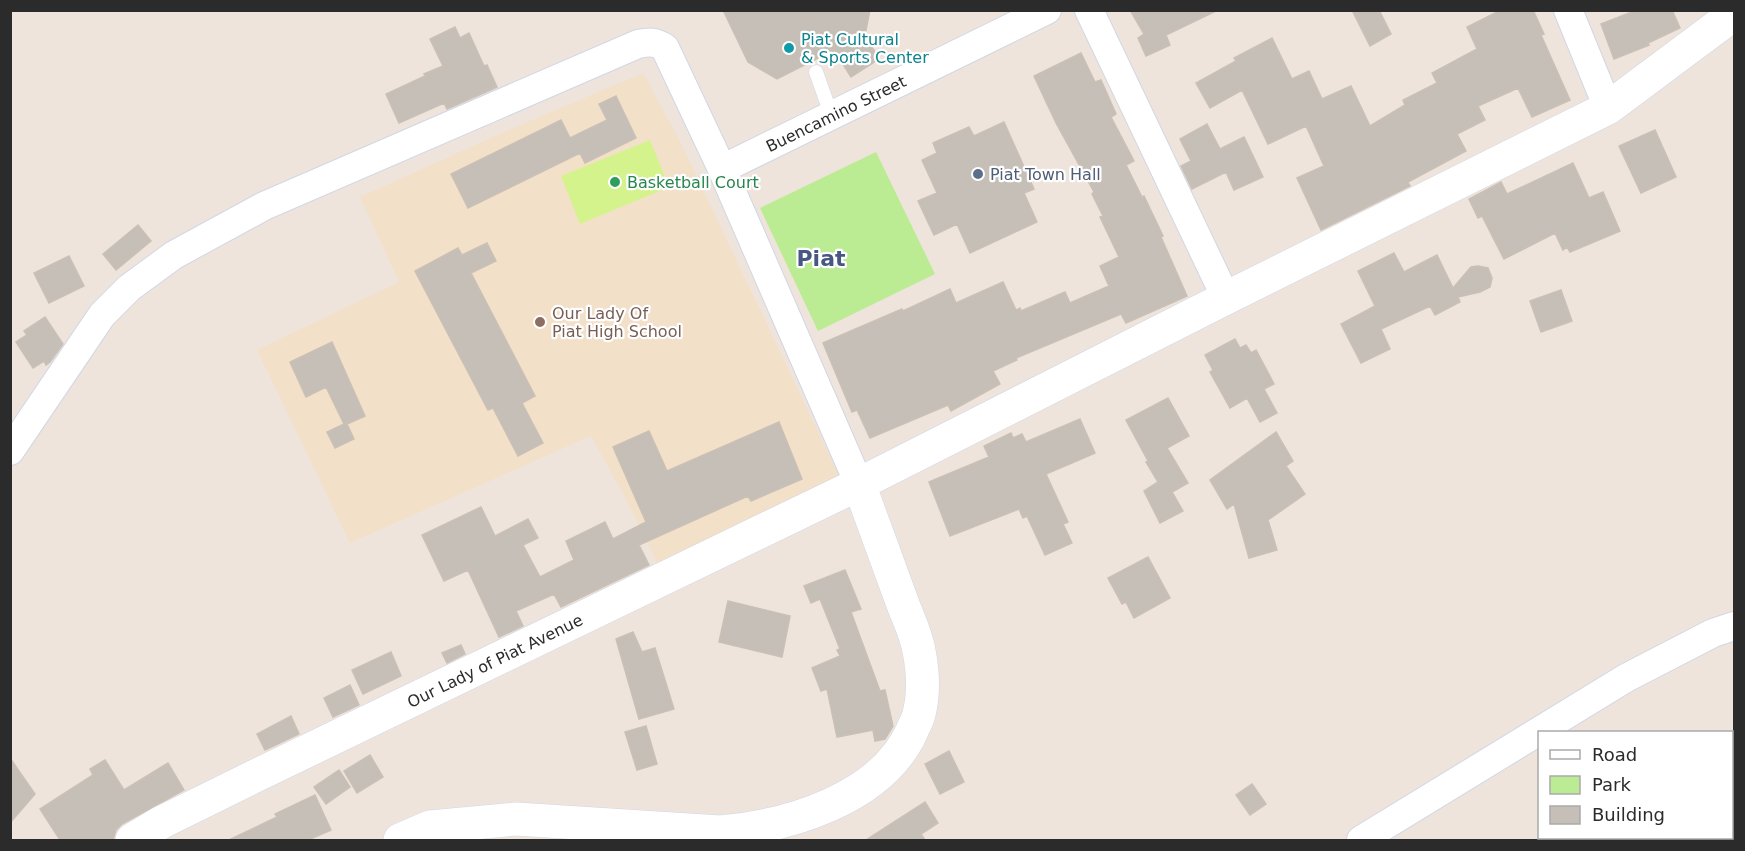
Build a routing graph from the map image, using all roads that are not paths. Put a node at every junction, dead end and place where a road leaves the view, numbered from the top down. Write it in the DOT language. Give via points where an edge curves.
graph roads {
  1 [pos="1047,10"];
  2 [pos="1089,10"];
  3 [pos="1568,10"];
  4 [pos="1734,14"];
  5 [pos="816,72"];
  6 [pos="1608,108"];
  7 [pos="832,117"];
  8 [pos="722,169"];
  9 [pos="1226,298"];
  10 [pos="10,451"];
  11 [pos="859,484"];
  12 [pos="1734,626"];
  13 [pos="1539,731"];
  14 [pos="1538,732"];
  15 [pos="132,840"];
  16 [pos="400,840"];
  17 [pos="1361,840"];
  1 -- 7 [label="street, Buencamino Street"];
  2 -- 9 [label="street"];
  3 -- 6 [label="street"];
  4 -- 6 [label="street, Our Lady of Piat Avenue"];
  5 -- 7 [label="lane"];
  6 -- 9 [label="street, Our Lady of Piat Avenue"];
  7 -- 8 [label="street, Buencamino Street"];
  8 -- 10 [label="street" via="665,48 658,43 638,44 264,206 174,255 129,288 102,315"];
  8 -- 11 [label="street"];
  9 -- 11 [label="street, Our Lady of Piat Avenue"];
  11 -- 15 [label="street, Our Lady of Piat Avenue"];
  11 -- 16 [label="street" via="919,649 922,682 919,715 908,741 892,762 858,791 839,802 749,830 720,832 516,819 430,827"];
  12 -- 13 [label="street" via="1626,678"];
  14 -- 17 [label="street"];
}
